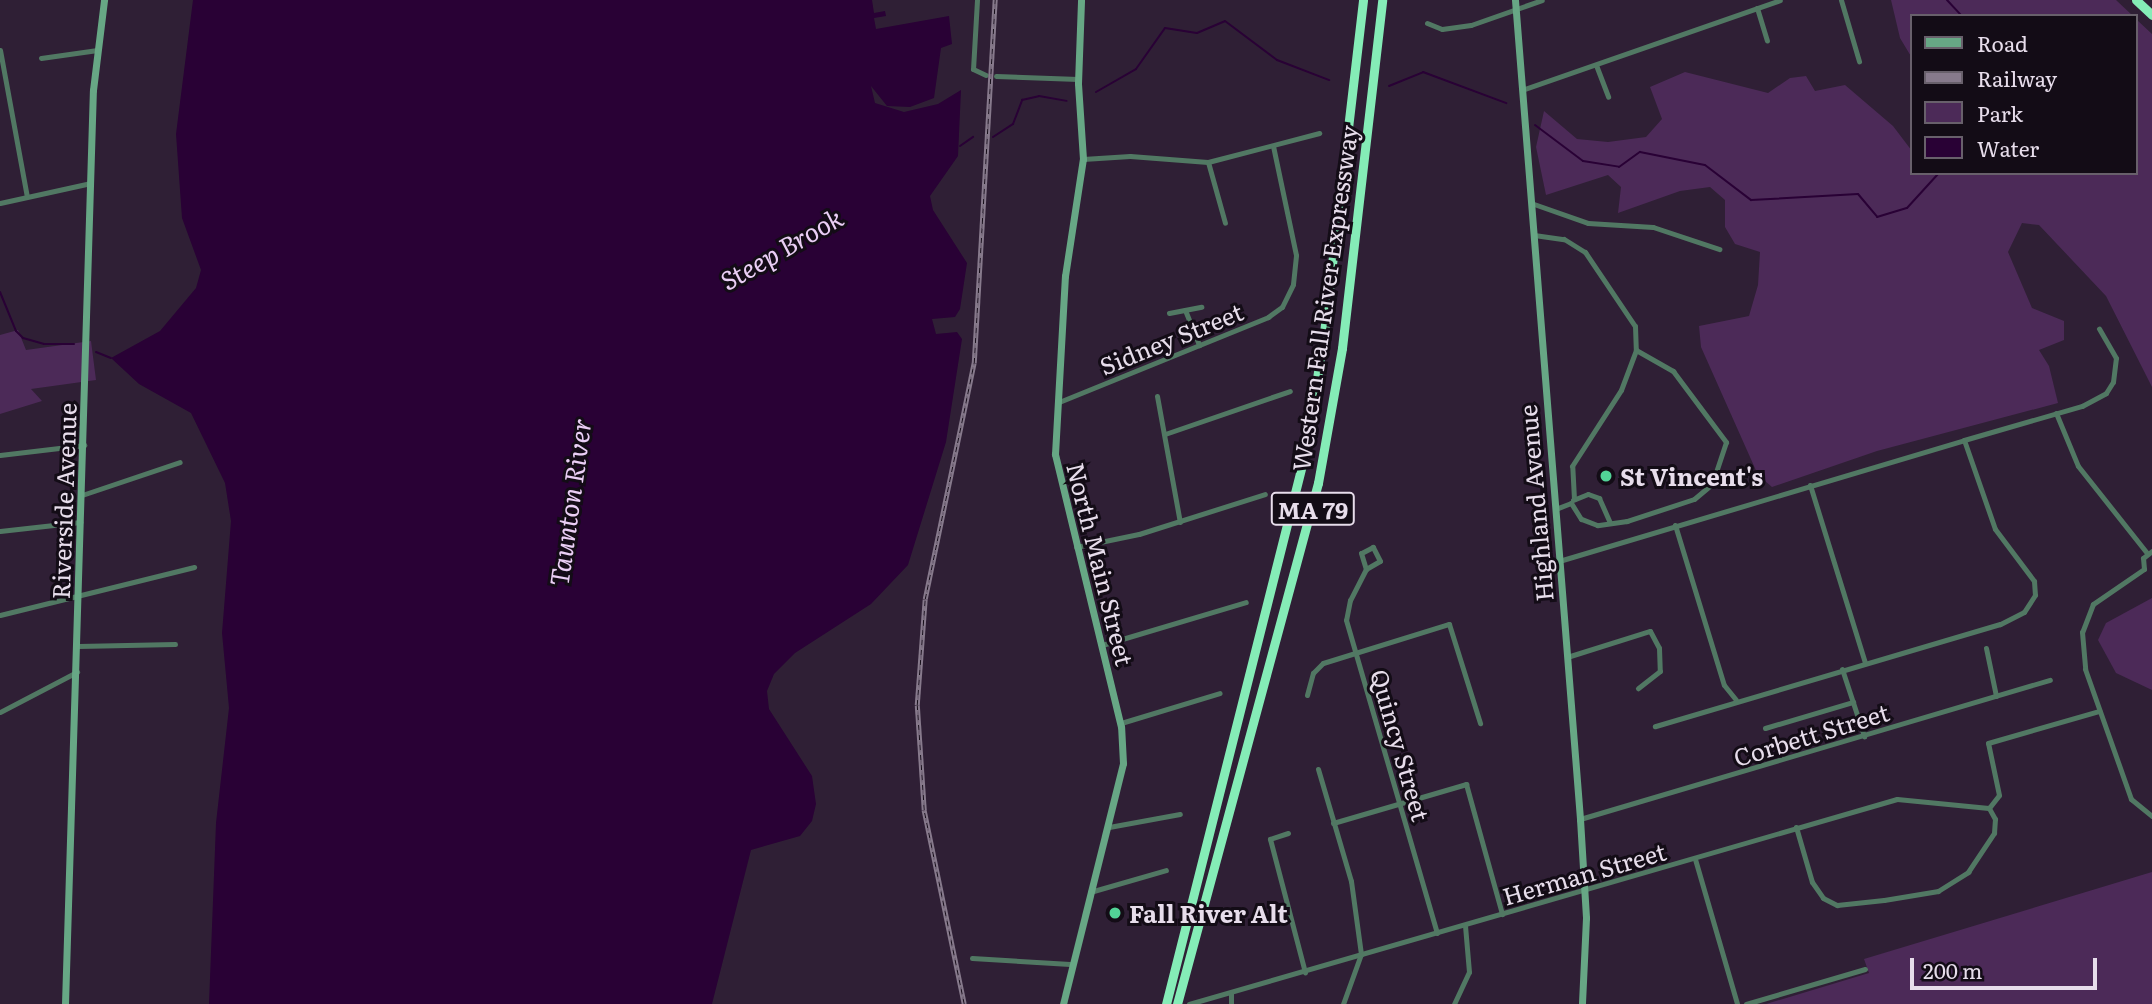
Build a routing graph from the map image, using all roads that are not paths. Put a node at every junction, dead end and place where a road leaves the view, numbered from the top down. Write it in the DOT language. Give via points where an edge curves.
graph roads {
  1 [pos="104,0"];
  2 [pos="977,0"];
  3 [pos="1081,0"];
  4 [pos="1363,0"];
  5 [pos="1382,0"];
  6 [pos="1542,0"];
  7 [pos="1780,0"];
  8 [pos="1841,0"];
  9 [pos="2136,0"];
  10 [pos="1515,4"];
  11 [pos="1757,8"];
  12 [pos="2152,15"];
  13 [pos="1427,23"];
  14 [pos="1767,41"];
  15 [pos="0,50"];
  16 [pos="97,50"];
  17 [pos="41,58"];
  18 [pos="1859,61"];
  19 [pos="1596,65"];
  20 [pos="986,75"];
  21 [pos="996,76"];
  22 [pos="1078,79"];
  23 [pos="1522,90"];
  24 [pos="1608,97"];
  25 [pos="1319,133"];
  26 [pos="1273,146"];
  27 [pos="1083,159"];
  28 [pos="1208,162"];
  29 [pos="91,183"];
  30 [pos="27,197"];
  31 [pos="0,203"];
  32 [pos="1531,203"];
  33 [pos="1225,223"];
  34 [pos="1534,234"];
  35 [pos="1719,249"];
  36 [pos="1201,307"];
  37 [pos="1185,310"];
  38 [pos="1169,313"];
  39 [pos="2099,329"];
  40 [pos="1199,345"];
  41 [pos="1636,350"];
  42 [pos="1290,391"];
  43 [pos="1157,396"];
  44 [pos="1059,401"];
  45 [pos="2056,413"];
  46 [pos="1165,434"];
  47 [pos="1964,440"];
  48 [pos="84,445"];
  49 [pos="0,455"];
  50 [pos="180,462"];
  51 [pos="1810,485"];
  52 [pos="1265,494"];
  53 [pos="82,495"];
  54 [pos="1572,501"];
  55 [pos="1555,509"];
  56 [pos="81,522"];
  57 [pos="1181,522"];
  58 [pos="1610,523"];
  59 [pos="1675,525"];
  60 [pos="0,531"];
  61 [pos="1076,547"];
  62 [pos="2149,552"];
  63 [pos="1559,561"];
  64 [pos="194,567"];
  65 [pos="1366,569"];
  66 [pos="2144,569"];
  67 [pos="2152,575"];
  68 [pos="79,593"];
  69 [pos="1246,603"];
  70 [pos="0,615"];
  71 [pos="175,644"];
  72 [pos="1101,645"];
  73 [pos="78,646"];
  74 [pos="1986,648"];
  75 [pos="1357,654"];
  76 [pos="1567,657"];
  77 [pos="1865,663"];
  78 [pos="1842,669"];
  79 [pos="77,672"];
  80 [pos="2050,680"];
  81 [pos="1638,688"];
  82 [pos="1220,692"];
  83 [pos="1307,695"];
  84 [pos="1996,695"];
  85 [pos="1736,700"];
  86 [pos="1853,702"];
  87 [pos="2099,711"];
  88 [pos="0,712"];
  89 [pos="1121,723"];
  90 [pos="1479,723"];
  91 [pos="1655,726"];
  92 [pos="1765,728"];
  93 [pos="1864,736"];
  94 [pos="1318,769"];
  95 [pos="1400,802"];
  96 [pos="1989,808"];
  97 [pos="1180,814"];
  98 [pos="2152,816"];
  99 [pos="1580,818"];
  100 [pos="1334,823"];
  101 [pos="1109,827"];
  102 [pos="1796,827"];
  103 [pos="1288,833"];
  104 [pos="1695,859"];
  105 [pos="1166,870"];
  106 [pos="1585,891"];
  107 [pos="1090,892"];
  108 [pos="1502,914"];
  109 [pos="1465,925"];
  110 [pos="1437,933"];
  111 [pos="1362,954"];
  112 [pos="972,958"];
  113 [pos="1070,964"];
  114 [pos="1865,969"];
  115 [pos="1305,972"];
  116 [pos="1231,993"];
  117 [pos="65,1004"];
  118 [pos="1063,1004"];
  119 [pos="1166,1004"];
  120 [pos="1177,1004"];
  121 [pos="1189,1004"];
  122 [pos="1230,1004"];
  123 [pos="1343,1004"];
  124 [pos="1454,1004"];
  125 [pos="1582,1004"];
  126 [pos="1737,1004"];
  127 [pos="1746,1004"];
  1 -- 16 [label="main road, Riverside Avenue"];
  2 -- 20 [label="street" via="973,69"];
  3 -- 22 [label="main road, North Main Street"];
  4 -- 119 [label="highway, Western Fall River Expressway / MA 79" via="1323,341 1305,453"];
  5 -- 120 [label="highway, Western Fall River Expressway / MA 79" via="1340,359 1318,483"];
  6 -- 10 [label="street"];
  7 -- 11 [label="street"];
  8 -- 18 [label="street"];
  9 -- 12 [label="highway"];
  10 -- 13 [label="street" via="1467,26 1442,29"];
  10 -- 23 [label="main road, Highland Avenue"];
  11 -- 14 [label="street"];
  11 -- 19 [label="street"];
  15 -- 30 [label="street"];
  16 -- 17 [label="street"];
  16 -- 29 [label="main road, Riverside Avenue"];
  19 -- 23 [label="street"];
  19 -- 24 [label="street"];
  21 -- 22 [label="street"];
  22 -- 27 [label="main road, North Main Street"];
  23 -- 32 [label="main road, Highland Avenue"];
  25 -- 26 [label="street"];
  26 -- 28 [label="street"];
  26 -- 40 [label="street, Sidney Street" via="1296,255 1289,297 1273,315"];
  27 -- 28 [label="street" via="1130,156"];
  27 -- 44 [label="main road, North Main Street" via="1065,276"];
  28 -- 33 [label="street"];
  29 -- 30 [label="street"];
  29 -- 48 [label="main road, Riverside Avenue"];
  30 -- 31 [label="street"];
  32 -- 34 [label="main road, Highland Avenue"];
  32 -- 35 [label="street" via="1588,223 1662,229"];
  34 -- 41 [label="street" via="1564,239 1585,252 1635,326"];
  34 -- 55 [label="main road, Highland Avenue"];
  36 -- 37 [label="street"];
  37 -- 38 [label="street"];
  37 -- 40 [label="street"];
  39 -- 45 [label="street" via="2114,349 2113,382 2094,401"];
  40 -- 44 [label="street, Sidney Street"];
  41 -- 54 [label="street" via="1621,390 1572,466"];
  41 -- 58 [label="street" via="1673,371 1717,426 1726,445 1713,480 1701,495"];
  42 -- 46 [label="street"];
  43 -- 46 [label="street"];
  44 -- 61 [label="main road, North Main Street" via="1055,459"];
  45 -- 47 [label="street"];
  45 -- 62 [label="street" via="2078,466"];
  46 -- 57 [label="street"];
  47 -- 51 [label="street"];
  47 -- 77 [label="street" via="1990,517 2032,577 2035,595 2024,612 2008,621"];
  48 -- 49 [label="street"];
  48 -- 53 [label="main road, Riverside Avenue"];
  50 -- 53 [label="street"];
  51 -- 59 [label="street"];
  51 -- 77 [label="street"];
  52 -- 57 [label="street"];
  53 -- 56 [label="main road, Riverside Avenue"];
  54 -- 55 [label="street"];
  54 -- 58 [label="street" via="1589,524"];
  54 -- 58 [label="street" via="1588,494 1599,498"];
  55 -- 63 [label="main road, Highland Avenue"];
  56 -- 60 [label="street"];
  56 -- 68 [label="main road, Riverside Avenue"];
  57 -- 61 [label="street"];
  59 -- 63 [label="street"];
  59 -- 85 [label="street" via="1723,682"];
  61 -- 72 [label="main road, North Main Street"];
  62 -- 66 [label="street"];
  63 -- 76 [label="main road, Highland Avenue"];
  64 -- 68 [label="street"];
  65 -- 75 [label="street, Quincy Street" via="1346,609"];
  66 -- 67 [label="street"];
  66 -- 87 [label="street" via="2093,604 2083,621 2085,669"];
  68 -- 70 [label="street"];
  68 -- 73 [label="main road, Riverside Avenue"];
  69 -- 72 [label="street"];
  71 -- 73 [label="street"];
  72 -- 89 [label="main road, North Main Street"];
  73 -- 79 [label="main road, Riverside Avenue"];
  74 -- 84 [label="street"];
  75 -- 83 [label="street" via="1318,667"];
  75 -- 90 [label="street" via="1449,624"];
  75 -- 95 [label="street, Quincy Street"];
  76 -- 81 [label="street" via="1650,631 1659,648 1661,671"];
  76 -- 99 [label="main road, Highland Avenue"];
  77 -- 78 [label="street"];
  78 -- 85 [label="street"];
  78 -- 86 [label="street"];
  79 -- 88 [label="street"];
  79 -- 117 [label="main road, Riverside Avenue"];
  80 -- 84 [label="street, Corbett Street"];
  82 -- 89 [label="street"];
  84 -- 93 [label="street, Corbett Street"];
  85 -- 91 [label="street"];
  86 -- 92 [label="street"];
  86 -- 93 [label="street"];
  87 -- 96 [label="street" via="1988,743 1998,787"];
  87 -- 98 [label="street" via="2131,800"];
  89 -- 101 [label="main road, North Main Street" via="1123,763"];
  93 -- 99 [label="street, Corbett Street"];
  94 -- 100 [label="street"];
  95 -- 100 [label="street"];
  95 -- 108 [label="street" via="1466,784"];
  95 -- 110 [label="street, Quincy Street"];
  96 -- 102 [label="street, Herman Street" via="1905,798"];
  96 -- 102 [label="street" via="1995,819 1994,833 1964,875 1938,891 1837,905 1823,898 1812,882"];
  97 -- 101 [label="street"];
  99 -- 106 [label="main road, Highland Avenue"];
  100 -- 111 [label="street" via="1351,881"];
  101 -- 107 [label="main road, North Main Street"];
  102 -- 104 [label="street, Herman Street"];
  103 -- 115 [label="street" via="1270,839"];
  104 -- 106 [label="street, Herman Street"];
  104 -- 126 [label="street"];
  105 -- 107 [label="street"];
  106 -- 108 [label="street, Herman Street"];
  106 -- 125 [label="main road, Highland Avenue"];
  107 -- 113 [label="main road, North Main Street"];
  108 -- 109 [label="street, Herman Street"];
  109 -- 110 [label="street, Herman Street"];
  109 -- 124 [label="street" via="1469,972"];
  110 -- 111 [label="street, Herman Street"];
  111 -- 115 [label="street, Herman Street"];
  111 -- 123 [label="street"];
  112 -- 113 [label="street"];
  113 -- 118 [label="main road, North Main Street"];
  114 -- 127 [label="street"];
  115 -- 116 [label="street, Herman Street"];
  116 -- 121 [label="street, Herman Street"];
  116 -- 122 [label="street"];
}
